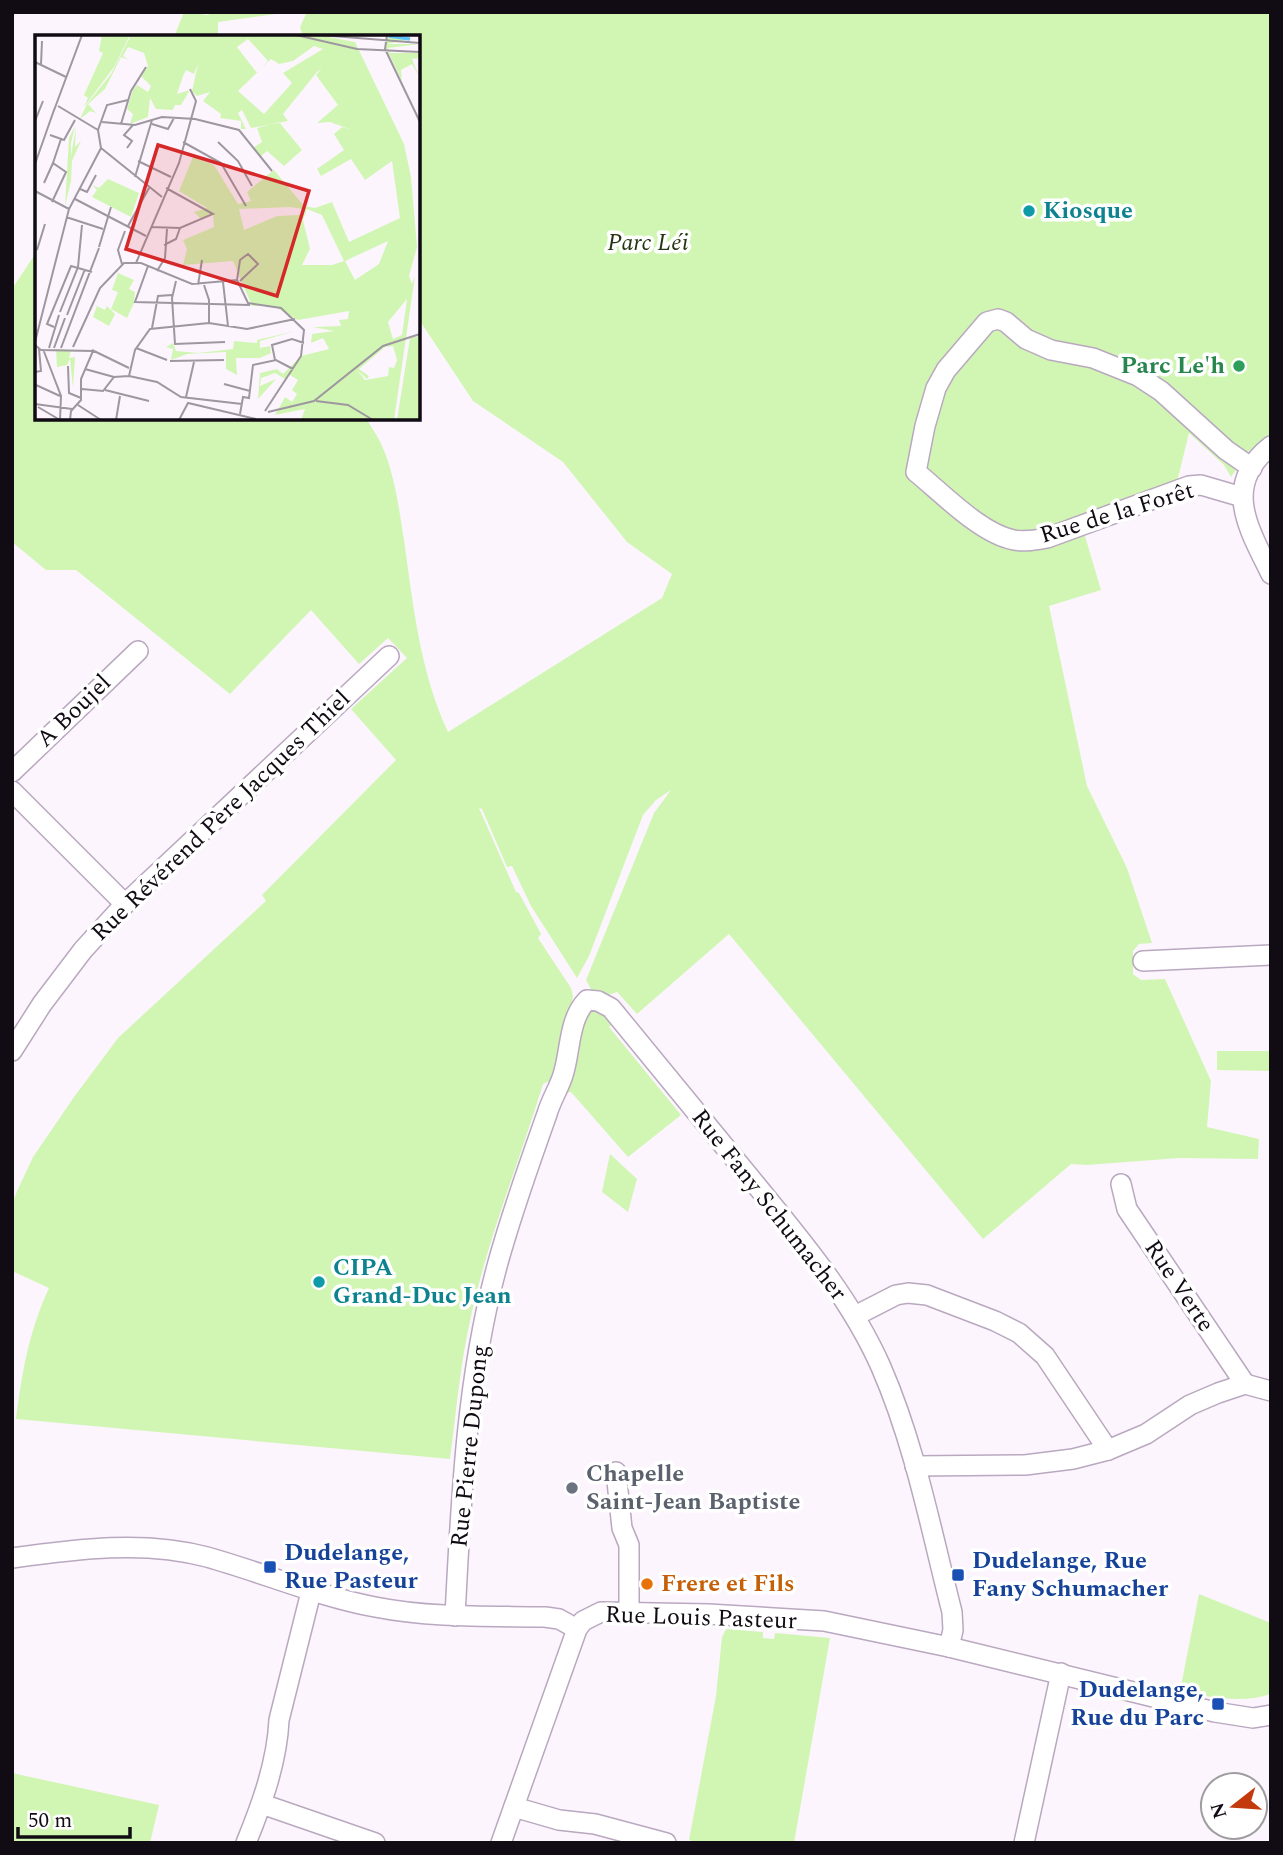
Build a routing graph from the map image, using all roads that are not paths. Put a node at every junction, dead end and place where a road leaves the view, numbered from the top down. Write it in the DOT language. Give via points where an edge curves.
graph roads {
  1 [pos="1271,446"];
  2 [pos="1252,468"];
  3 [pos="1242,497"];
  4 [pos="1271,573"];
  5 [pos="138,650"];
  6 [pos="389,656"];
  7 [pos="12,772"];
  8 [pos="12,791"];
  9 [pos="125,904"];
  10 [pos="1271,956"];
  11 [pos="1143,961"];
  12 [pos="587,1000"];
  13 [pos="12,1051"];
  14 [pos="1121,1184"];
  15 [pos="855,1316"];
  16 [pos="1245,1384"];
  17 [pos="1271,1391"];
  18 [pos="1108,1450"];
  19 [pos="915,1466"];
  20 [pos="616,1472"];
  21 [pos="12,1558"];
  22 [pos="312,1592"];
  23 [pos="628,1612"];
  24 [pos="455,1616"];
  25 [pos="577,1629"];
  26 [pos="949,1647"];
  27 [pos="1061,1673"];
  28 [pos="1271,1715"];
  29 [pos="262,1804"];
  30 [pos="514,1807"];
  31 [pos="246,1843"];
  32 [pos="375,1843"];
  33 [pos="501,1843"];
  34 [pos="666,1843"];
  35 [pos="1024,1843"];
  1 -- 2 [label="street"];
  2 -- 3 [label="street"];
  2 -- 3 [label="street, Rue de la Forêt" via="1138,376 1093,358 1051,350 998,319 988,323 936,388 916,472 982,525 1013,540 1046,538 1189,486"];
  3 -- 4 [label="street" via="1249,529"];
  5 -- 7 [label="street, A Boujel"];
  6 -- 9 [label="street, Rue Révérend Père Jacques Thiel"];
  8 -- 9 [label="street"];
  9 -- 13 [label="street, Rue Révérend Père Jacques Thiel" via="83,950"];
  10 -- 11 [label="street"];
  12 -- 15 [label="street, Rue Fany Schumacher" via="611,1008 822,1267"];
  12 -- 24 [label="street, Rue Pierre Dupong" via="579,1008 563,1074 496,1270 472,1393"];
  14 -- 16 [label="street, Rue Verte" via="1127,1209"];
  15 -- 18 [label="street" via="908,1293 927,1295 995,1321 1045,1356"];
  15 -- 19 [label="street, Rue Fany Schumacher" via="881,1366"];
  16 -- 17 [label="street"];
  16 -- 18 [label="street" via="1190,1405 1146,1434"];
  18 -- 19 [label="street" via="1025,1465"];
  19 -- 26 [label="street, Rue Fany Schumacher" via="952,1612"];
  20 -- 23 [label="street" via="622,1528 629,1545"];
  21 -- 22 [label="street, Rue Louis Pasteur" via="97,1548 165,1550 206,1557"];
  22 -- 24 [label="street, Rue Louis Pasteur" via="377,1607"];
  22 -- 29 [label="street"];
  23 -- 25 [label="street, Rue Louis Pasteur" via="592,1615"];
  23 -- 26 [label="street, Rue Louis Pasteur" via="824,1621"];
  24 -- 25 [label="street, Rue Louis Pasteur" via="545,1617"];
  25 -- 30 [label="street"];
  26 -- 27 [label="street, Rue Louis Pasteur"];
  27 -- 28 [label="street, Rue Louis Pasteur" via="1215,1713 1254,1718"];
  27 -- 35 [label="street"];
  29 -- 31 [label="street"];
  29 -- 32 [label="street"];
  30 -- 33 [label="street"];
  30 -- 34 [label="street"];
}
